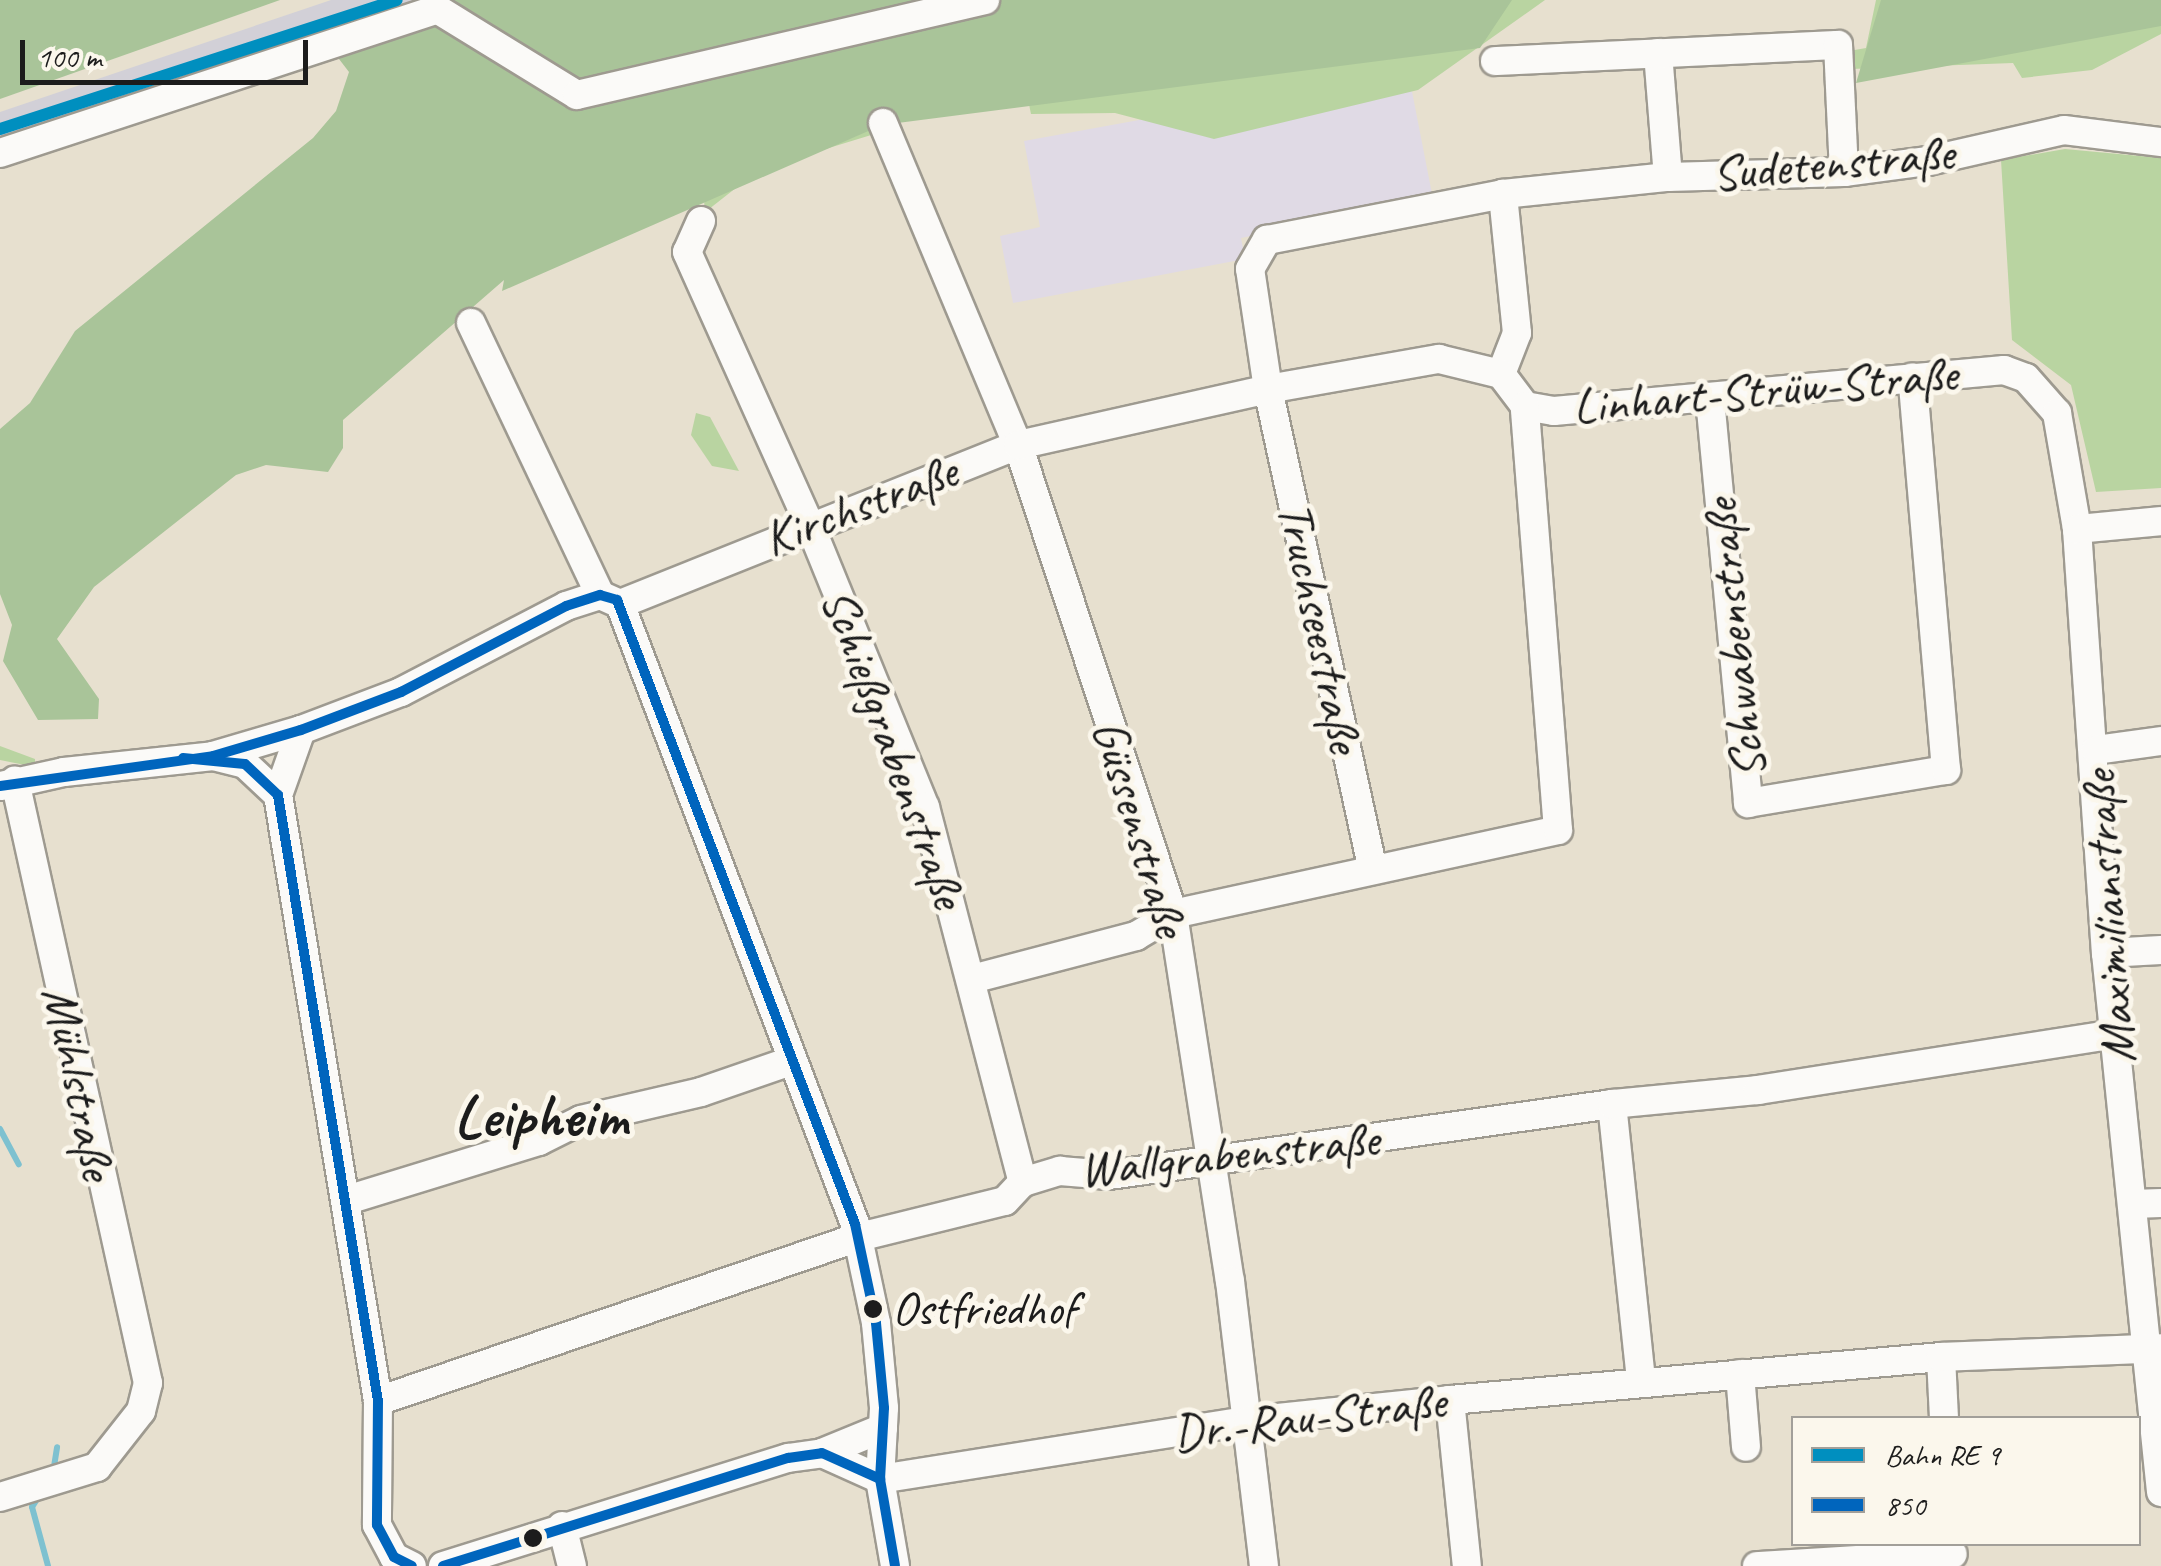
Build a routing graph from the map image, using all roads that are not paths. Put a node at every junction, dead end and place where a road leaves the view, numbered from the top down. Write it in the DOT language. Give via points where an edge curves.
graph roads {
  1 [pos="985,0"];
  2 [pos="1658,53"];
  3 [pos="1495,61"];
  4 [pos="884,123"];
  5 [pos="2161,142"];
  6 [pos="0,154"];
  7 [pos="1844,172"];
  8 [pos="1668,177"];
  9 [pos="1503,194"];
  10 [pos="701,221"];
  11 [pos="471,323"];
  12 [pos="2004,370"];
  13 [pos="1501,374"];
  14 [pos="1912,377"];
  15 [pos="1268,388"];
  16 [pos="1710,398"];
  17 [pos="1525,406"];
  18 [pos="1018,445"];
  19 [pos="2161,521"];
  20 [pos="809,523"];
  21 [pos="2077,529"];
  22 [pos="610,600"];
  23 [pos="301,730"];
  24 [pos="2161,740"];
  25 [pos="2096,750"];
  26 [pos="213,756"];
  27 [pos="8,784"];
  28 [pos="278,795"];
  29 [pos="1372,866"];
  30 [pos="1173,914"];
  31 [pos="2161,950"];
  32 [pos="2106,953"];
  33 [pos="972,979"];
  34 [pos="2114,1034"];
  35 [pos="791,1061"];
  36 [pos="1612,1104"];
  37 [pos="1211,1158"];
  38 [pos="1023,1182"];
  39 [pos="347,1200"];
  40 [pos="2147,1204"];
  41 [pos="859,1237"];
  42 [pos="2154,1348"];
  43 [pos="1940,1357"];
  44 [pos="1740,1374"];
  45 [pos="1641,1382"];
  46 [pos="1450,1400"];
  47 [pos="378,1402"];
  48 [pos="1944,1416"];
  49 [pos="1248,1421"];
  50 [pos="883,1428"];
  51 [pos="1746,1447"];
  52 [pos="822,1453"];
  53 [pos="880,1479"];
  54 [pos="2161,1492"];
  55 [pos="0,1497"];
  56 [pos="562,1526"];
  57 [pos="1953,1555"];
  58 [pos="390,1558"];
  59 [pos="443,1566"];
  60 [pos="572,1566"];
  61 [pos="895,1566"];
  62 [pos="1264,1566"];
  63 [pos="1467,1566"];
  64 [pos="1757,1566"];
  1 -- 6 [label="street" via="577,95 437,9"];
  2 -- 3 [label="street"];
  2 -- 7 [label="street" via="1838,45"];
  2 -- 8 [label="street"];
  4 -- 18 [label="street, Güssenstraße"];
  5 -- 7 [label="street, Sudetenstraße" via="2064,130"];
  7 -- 8 [label="street, Sudetenstraße"];
  8 -- 9 [label="street, Sudetenstraße"];
  9 -- 13 [label="street" via="1517,333"];
  9 -- 15 [label="street, Sudetenstraße" via="1266,240 1250,269"];
  10 -- 20 [label="street, Schießgrabenstraße" via="687,252"];
  11 -- 22 [label="street"];
  12 -- 14 [label="street, Linhart-Strüw-Straße"];
  12 -- 21 [label="street, Maximilianstraße" via="2026,378 2058,412"];
  13 -- 15 [label="street, Kirchstraße" via="1439,359"];
  13 -- 17 [label="street"];
  14 -- 16 [label="street, Linhart-Strüw-Straße"];
  14 -- 16 [label="street, Schwabenstraße" via="1946,770 1748,803"];
  15 -- 18 [label="street, Kirchstraße"];
  15 -- 29 [label="street, Truchseestraße"];
  16 -- 17 [label="street, Linhart-Strüw-Straße" via="1554,411"];
  17 -- 29 [label="street" via="1558,830"];
  18 -- 20 [label="street, Kirchstraße"];
  18 -- 30 [label="street, Güssenstraße"];
  19 -- 21 [label="street"];
  20 -- 22 [label="street, Kirchstraße"];
  20 -- 33 [label="street, Schießgrabenstraße" via="925,807"];
  21 -- 25 [label="street, Maximilianstraße"];
  22 -- 23 [label="street, Kirchstraße"];
  22 -- 35 [label="street"];
  23 -- 26 [label="street, Kirchstraße"];
  23 -- 28 [label="street"];
  24 -- 25 [label="street"];
  25 -- 32 [label="street, Maximilianstraße"];
  26 -- 27 [label="street, Kirchstraße"];
  26 -- 28 [label="street" via="246,764"];
  27 -- 55 [label="street, Mühlstraße" via="148,1383 141,1411 97,1467"];
  28 -- 39 [label="street"];
  29 -- 30 [label="street"];
  30 -- 33 [label="street" via="1136,936"];
  30 -- 37 [label="street, Güssenstraße"];
  31 -- 32 [label="street"];
  32 -- 34 [label="street, Maximilianstraße"];
  33 -- 38 [label="street, Schießgrabenstraße"];
  34 -- 36 [label="street, Wallgrabenstraße" via="1758,1090"];
  34 -- 40 [label="street, Maximilianstraße"];
  35 -- 39 [label="street" via="622,1114 581,1120 540,1141"];
  35 -- 41 [label="street"];
  36 -- 37 [label="street, Wallgrabenstraße"];
  36 -- 45 [label="street"];
  37 -- 38 [label="street, Wallgrabenstraße" via="1109,1175 1060,1171"];
  37 -- 49 [label="street, Güssenstraße"];
  38 -- 41 [label="street, Wallgrabenstraße" via="1005,1201"];
  39 -- 47 [label="street"];
  40 -- 42 [label="street, Maximilianstraße"];
  41 -- 47 [label="street, Wallgrabenstraße"];
  41 -- 50 [label="street" via="876,1323"];
  42 -- 43 [label="street, Dr.-Rau-Straße"];
  42 -- 54 [label="street, Maximilianstraße"];
  43 -- 44 [label="street, Dr.-Rau-Straße"];
  43 -- 48 [label="street"];
  44 -- 45 [label="street, Dr.-Rau-Straße"];
  44 -- 51 [label="street"];
  45 -- 46 [label="street, Dr.-Rau-Straße"];
  46 -- 49 [label="street, Dr.-Rau-Straße"];
  46 -- 63 [label="street"];
  47 -- 58 [label="street"];
  49 -- 53 [label="street, Dr.-Rau-Straße"];
  49 -- 62 [label="street, Güssenstraße"];
  50 -- 52 [label="street"];
  50 -- 53 [label="street"];
  52 -- 53 [label="street"];
  52 -- 56 [label="street"];
  53 -- 61 [label="street"];
  56 -- 59 [label="street"];
  56 -- 60 [label="street"];
  57 -- 64 [label="street"];
}
